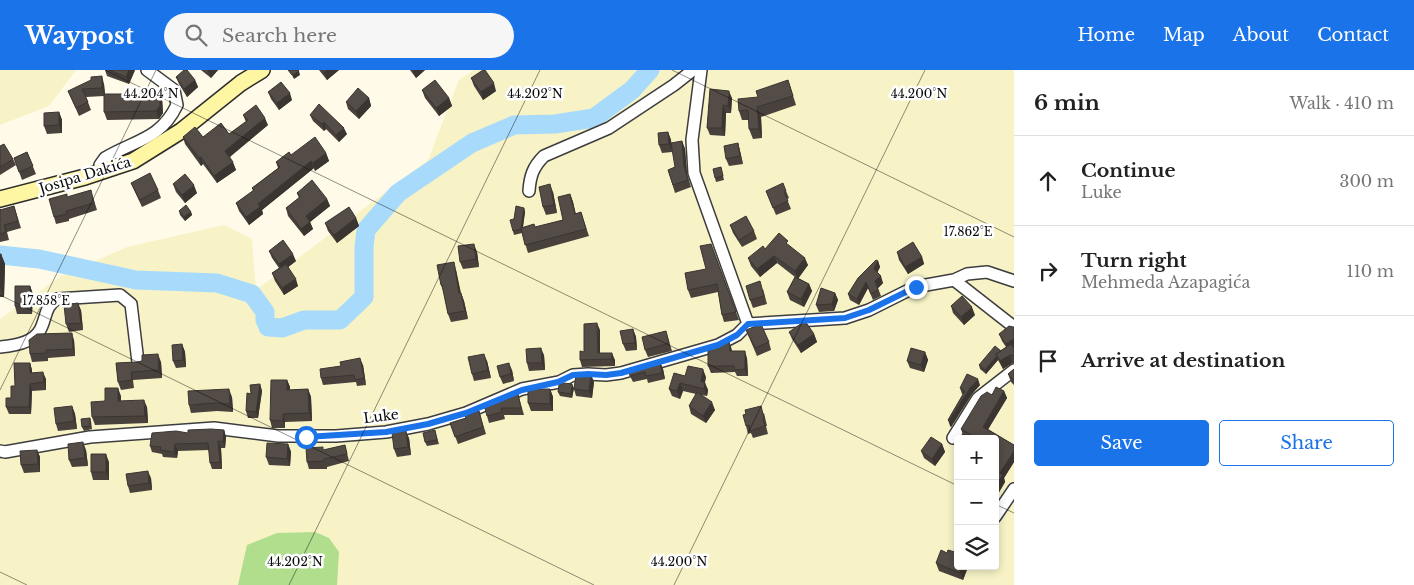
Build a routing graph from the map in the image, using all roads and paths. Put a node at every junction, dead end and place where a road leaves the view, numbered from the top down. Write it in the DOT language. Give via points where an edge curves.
graph roads {
  1 [pos="147,70"];
  2 [pos="262,70"];
  3 [pos="693,70"];
  4 [pos="701,70"];
  5 [pos="100,172"];
  6 [pos="529,191"];
  7 [pos="0,199"];
  8 [pos="954,280"];
  9 [pos="1014,281"];
  10 [pos="748,324"];
  11 [pos="1014,327"];
  12 [pos="0,347"];
  13 [pos="138,362"];
  14 [pos="1014,370"];
  15 [pos="953,438"];
  16 [pos="0,451"];
  17 [pos="1014,489"];
  18 [pos="999,511"];
  1 -- 5 [label="street" via="174,90 177,104 154,135 105,158"];
  2 -- 5 [label="main road, Josipa Dakića" via="158,146 133,161"];
  3 -- 6 [label="street" via="609,128 544,156 531,175"];
  4 -- 10 [label="street" via="692,140 694,173"];
  5 -- 7 [label="main road, Josipa Dakića"];
  8 -- 9 [label="street" via="967,274 987,272"];
  8 -- 10 [label="street" via="916,287 845,318"];
  8 -- 11 [label="street"];
  10 -- 16 [label="street, Luke" via="737,335 718,345 621,373 573,375 522,390 466,413 386,432 278,436 214,428 90,437"];
  12 -- 13 [label="street" via="13,346 32,338 40,331 50,304 57,299 120,295 131,304"];
  14 -- 15 [label="street" via="978,398"];
  17 -- 18 [label="street"];
}
